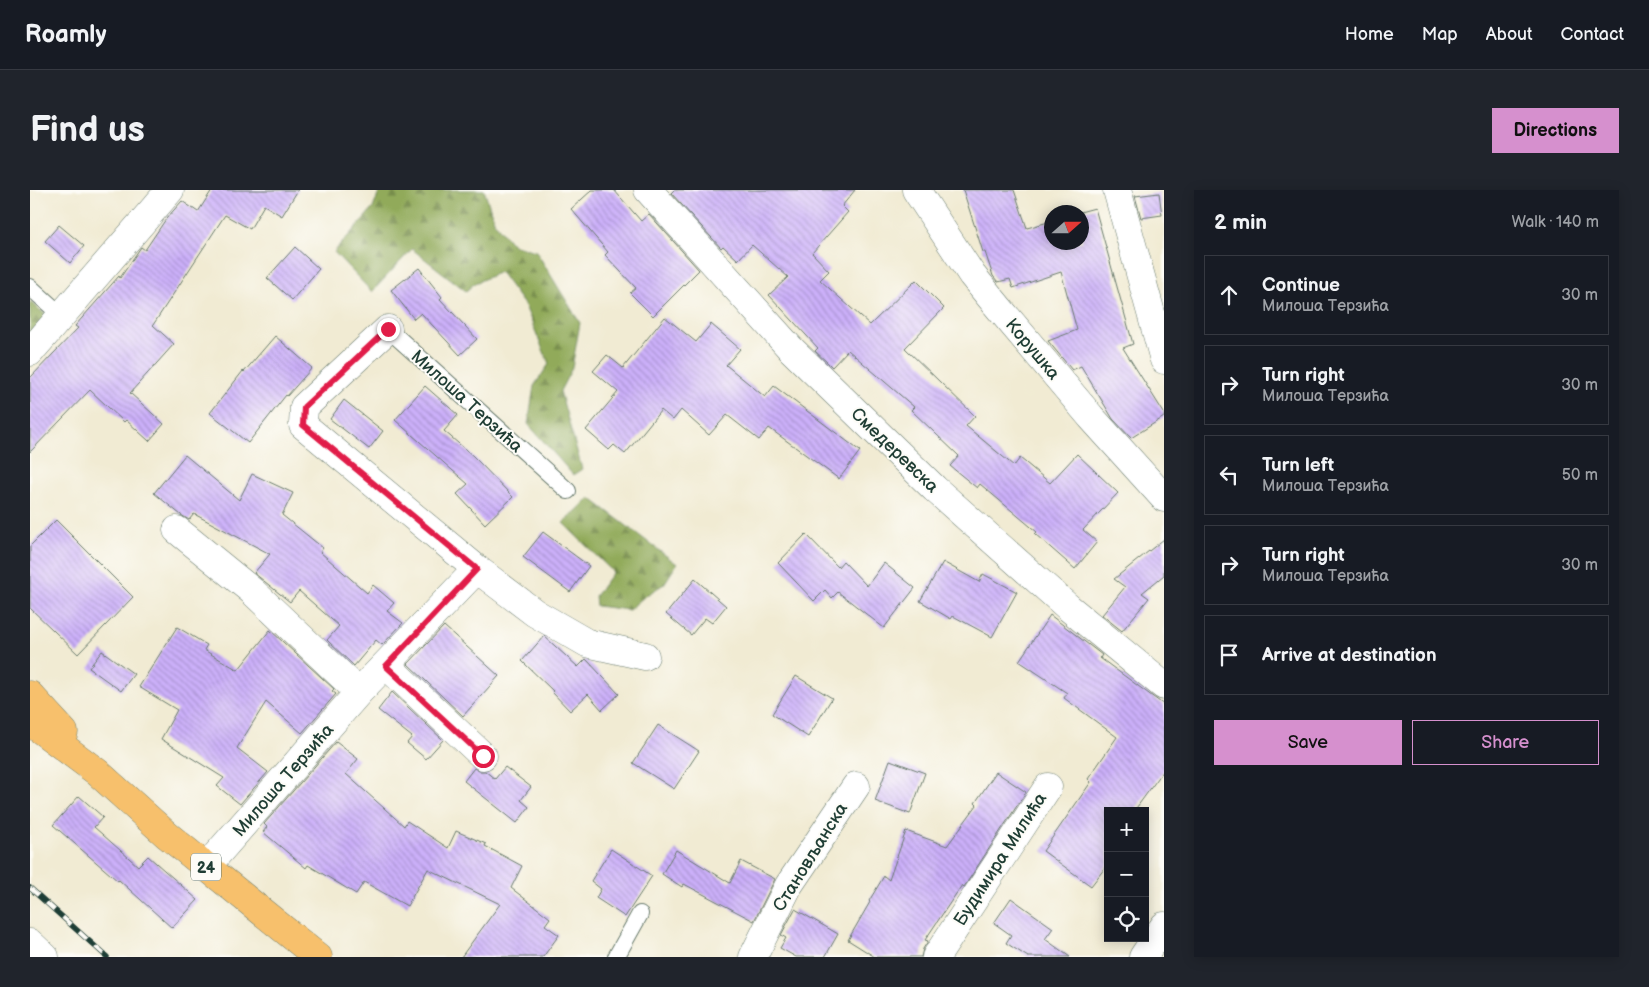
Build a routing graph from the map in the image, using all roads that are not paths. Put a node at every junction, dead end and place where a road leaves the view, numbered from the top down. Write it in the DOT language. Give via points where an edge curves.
graph roads {
  1 [pos="170,190"];
  2 [pos="648,190"];
  3 [pos="916,190"];
  4 [pos="1117,190"];
  5 [pos="30,287"];
  6 [pos="62,316"];
  7 [pos="388,329"];
  8 [pos="30,352"];
  9 [pos="1164,360"];
  10 [pos="568,491"];
  11 [pos="1164,498"];
  12 [pos="177,530"];
  13 [pos="477,569"];
  14 [pos="645,656"];
  15 [pos="386,666"];
  16 [pos="1164,686"];
  17 [pos="359,692"];
  18 [pos="30,695"];
  19 [pos="30,722"];
  20 [pos="483,756"];
  21 [pos="97,772"];
  22 [pos="856,786"];
  23 [pos="1048,787"];
  24 [pos="206,867"];
  25 [pos="640,914"];
  26 [pos="1164,926"];
  27 [pos="30,943"];
  28 [pos="45,957"];
  29 [pos="318,957"];
  30 [pos="616,957"];
  31 [pos="753,957"];
  32 [pos="936,957"];
  33 [pos="1143,957"];
  1 -- 6 [label="street"];
  2 -- 16 [label="street, Смедеревска" via="791,349 935,490 1069,608"];
  3 -- 11 [label="street, Корушка" via="988,295"];
  4 -- 9 [label="street"];
  5 -- 6 [label="lane"];
  6 -- 8 [label="street"];
  7 -- 10 [label="lane, Милоша Терзића"];
  7 -- 13 [label="street, Милоша Терзића" via="304,407 303,425"];
  12 -- 17 [label="street" via="252,591"];
  13 -- 14 [label="street, Милоша Терзића" via="535,613 587,643"];
  13 -- 15 [label="street, Милоша Терзића"];
  15 -- 17 [label="street, Милоша Терзића"];
  15 -- 20 [label="street"];
  17 -- 24 [label="street, Милоша Терзића"];
  18 -- 21 [label="main road, 24"];
  19 -- 21 [label="main road, 24"];
  21 -- 24 [label="main road, 24"];
  22 -- 31 [label="street, Становљанска" via="789,885"];
  23 -- 32 [label="street, Будимира Милића"];
  24 -- 29 [label="main road, 24"];
  25 -- 30 [label="lane"];
  26 -- 33 [label="street"];
  27 -- 28 [label="street"];
}
